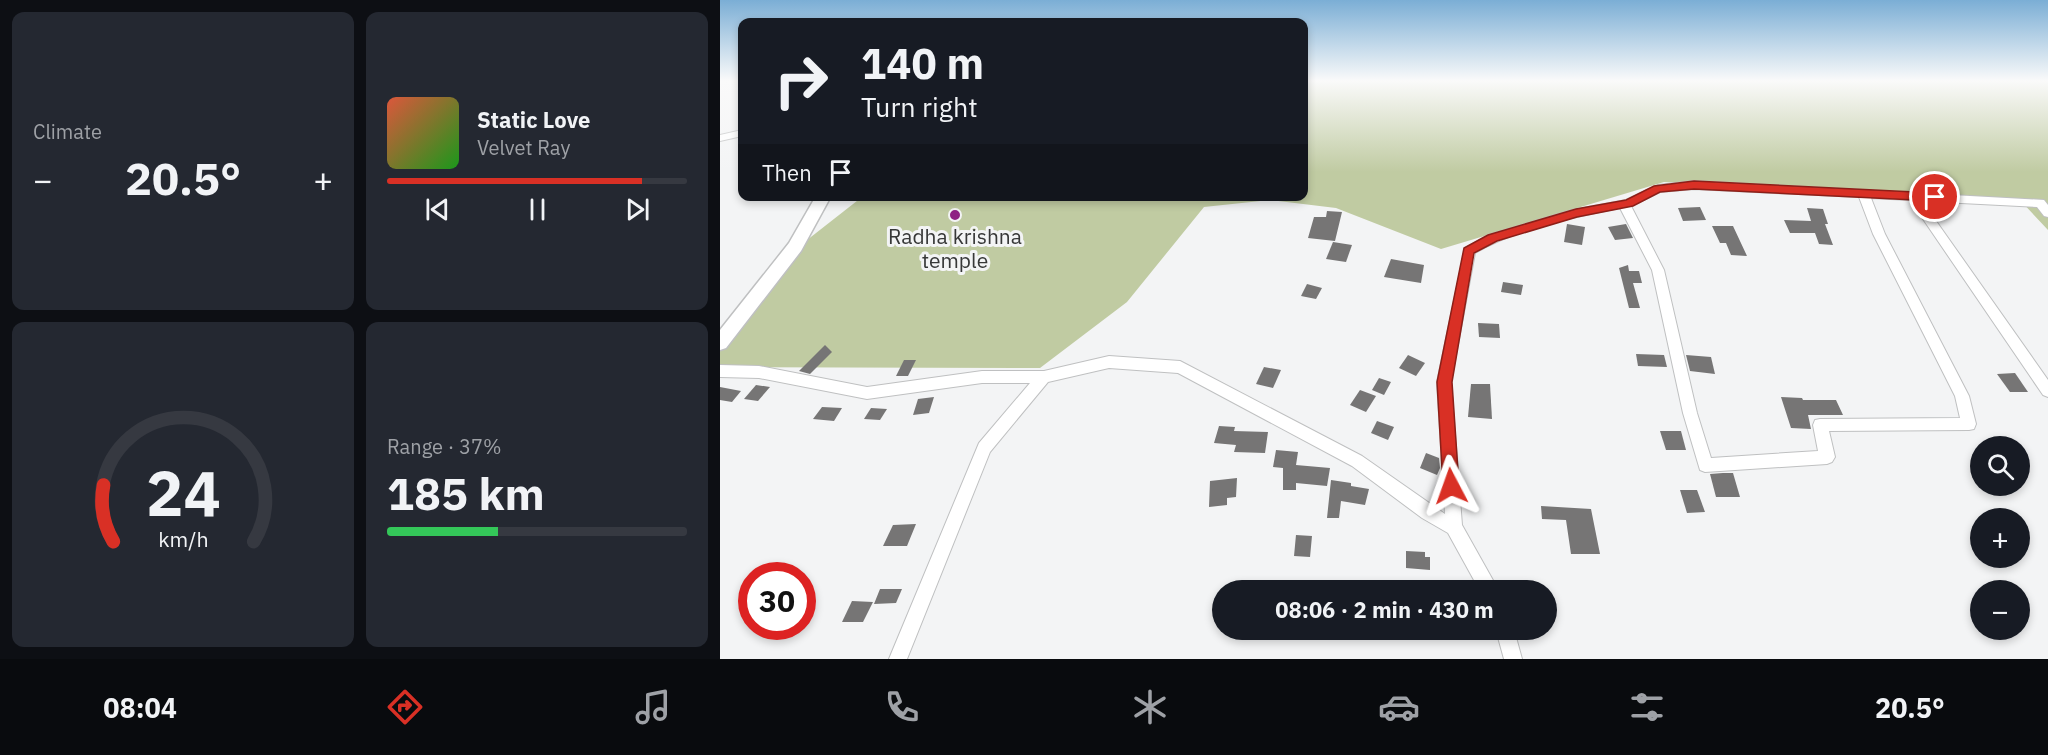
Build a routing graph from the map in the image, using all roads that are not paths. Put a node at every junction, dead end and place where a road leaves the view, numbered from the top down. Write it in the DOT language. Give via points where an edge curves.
graph roads {
  1 [pos="738,134"];
  2 [pos="720,138"];
  3 [pos="1863,193"];
  4 [pos="1913,196"];
  5 [pos="821,201"];
  6 [pos="1624,204"];
  7 [pos="2048,213"];
  8 [pos="720,343"];
  9 [pos="720,371"];
  10 [pos="1044,377"];
  11 [pos="2048,391"];
  12 [pos="1454,527"];
  13 [pos="1484,580"];
  14 [pos="1508,640"];
  15 [pos="898,659"];
  16 [pos="1513,659"];
  1 -- 2 [label="street"];
  3 -- 4 [label="street"];
  3 -- 6 [label="street" via="1694,185 1658,189"];
  3 -- 6 [label="street" via="1879,234 1962,396 1969,424 1820,425 1827,456 1705,465 1658,270"];
  4 -- 7 [label="street" via="2040,203"];
  4 -- 11 [label="street"];
  5 -- 8 [label="street" via="795,246"];
  6 -- 12 [label="street" via="1576,213 1492,238 1469,251 1444,382"];
  9 -- 10 [label="street" via="759,372 867,393 982,377"];
  10 -- 12 [label="street" via="1109,362 1180,367 1357,461 1428,513"];
  10 -- 15 [label="street" via="984,448"];
  12 -- 13 [label="street"];
  14 -- 16 [label="street"];
}
